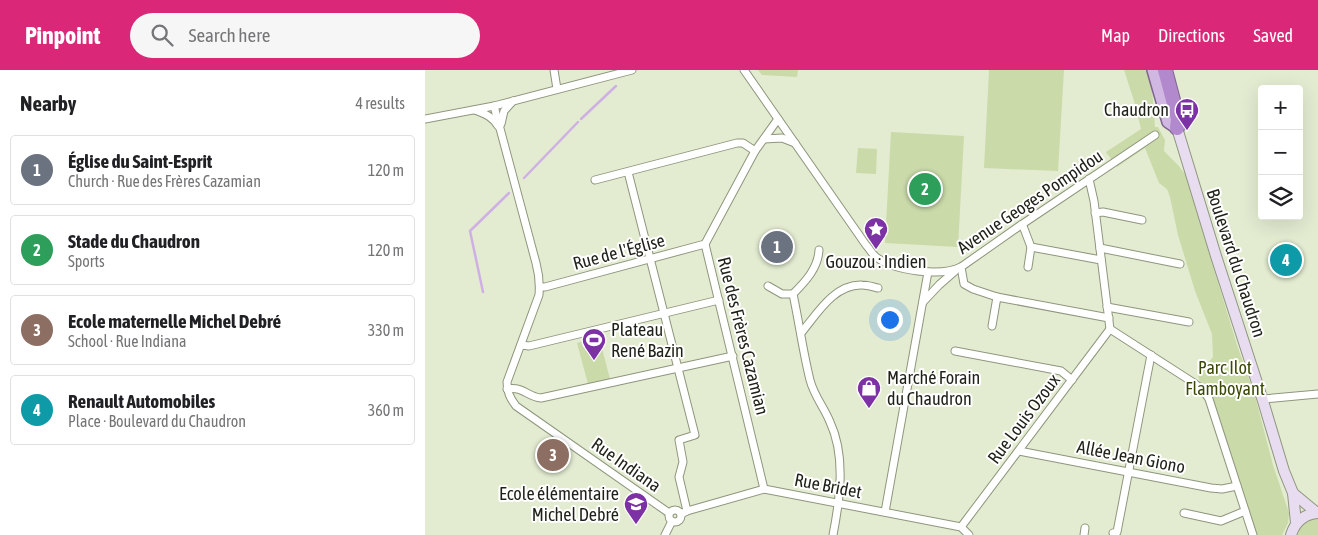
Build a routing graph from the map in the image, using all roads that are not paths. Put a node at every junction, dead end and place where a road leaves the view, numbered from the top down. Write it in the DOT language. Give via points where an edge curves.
graph roads {
  1 [pos="554,70"];
  2 [pos="632,70"];
  3 [pos="744,70"];
  4 [pos="1153,70"];
  5 [pos="1160,70"];
  6 [pos="1165,70"];
  7 [pos="557,89"];
  8 [pos="513,101"];
  9 [pos="494,106"];
  10 [pos="771,109"];
  11 [pos="475,110"];
  12 [pos="425,119"];
  13 [pos="778,119"];
  14 [pos="1177,128"];
  15 [pos="500,129"];
  16 [pos="769,131"];
  17 [pos="1155,135"];
  18 [pos="764,139"];
  19 [pos="795,143"];
  20 [pos="755,151"];
  21 [pos="628,172"];
  22 [pos="1089,179"];
  23 [pos="595,180"];
  24 [pos="1095,213"];
  25 [pos="1142,220"];
  26 [pos="1021,225"];
  27 [pos="705,244"];
  28 [pos="1031,247"];
  29 [pos="1100,248"];
  30 [pos="819,250"];
  31 [pos="651,258"];
  32 [pos="1101,260"];
  33 [pos="1180,264"];
  34 [pos="1028,267"];
  35 [pos="959,268"];
  36 [pos="928,272"];
  37 [pos="768,286"];
  38 [pos="540,287"];
  39 [pos="878,288"];
  40 [pos="793,294"];
  41 [pos="997,297"];
  42 [pos="719,300"];
  43 [pos="923,302"];
  44 [pos="1107,308"];
  45 [pos="663,312"];
  46 [pos="1109,318"];
  47 [pos="1189,322"];
  48 [pos="992,326"];
  49 [pos="1110,329"];
  50 [pos="801,332"];
  51 [pos="521,345"];
  52 [pos="955,351"];
  53 [pos="1151,355"];
  54 [pos="733,356"];
  55 [pos="677,368"];
  56 [pos="1072,380"];
  57 [pos="507,389"];
  58 [pos="1318,394"];
  59 [pos="1263,399"];
  60 [pos="1019,450"];
  61 [pos="1129,471"];
  62 [pos="1237,486"];
  63 [pos="764,489"];
  64 [pos="1293,493"];
  65 [pos="839,504"];
  66 [pos="1245,511"];
  67 [pos="684,512"];
  68 [pos="885,512"];
  69 [pos="669,513"];
  70 [pos="1184,513"];
  71 [pos="1317,513"];
  72 [pos="672,521"];
  73 [pos="1296,523"];
  74 [pos="961,527"];
  75 [pos="1113,533"];
  76 [pos="665,535"];
  77 [pos="833,535"];
  78 [pos="969,535"];
  79 [pos="1253,535"];
  80 [pos="1291,535"];
  1 -- 7 [label="street"];
  2 -- 7 [label="street"];
  3 -- 10 [label="street, Avenue Geoges Pompidou"];
  4 -- 14 [label="main road" via="1168,122"];
  5 -- 14 [label="main road"];
  6 -- 14 [label="highway" via="1178,119"];
  7 -- 8 [label="street"];
  8 -- 9 [label="street"];
  8 -- 15 [label="street" via="504,111"];
  9 -- 11 [label="street"];
  9 -- 15 [label="street"];
  10 -- 13 [label="street, Avenue Geoges Pompidou"];
  10 -- 16 [label="street"];
  11 -- 12 [label="street"];
  11 -- 15 [label="street" via="488,114"];
  13 -- 16 [label="street, Rue des Frères Cazamian"];
  13 -- 19 [label="street, Avenue Geoges Pompidou"];
  14 -- 59 [label="main road, Boulevard du Chaudron"];
  15 -- 38 [label="street"];
  16 -- 18 [label="street, Rue des Frères Cazamian"];
  17 -- 22 [label="street, Avenue Geoges Pompidou"];
  18 -- 19 [label="street" via="782,138"];
  18 -- 20 [label="street, Rue des Frères Cazamian"];
  19 -- 36 [label="street, Avenue Geoges Pompidou" via="876,256 903,268"];
  20 -- 21 [label="street" via="737,143"];
  20 -- 27 [label="street, Rue des Frères Cazamian"];
  21 -- 23 [label="street"];
  21 -- 31 [label="street"];
  22 -- 24 [label="street"];
  22 -- 26 [label="street, Avenue Geoges Pompidou"];
  24 -- 25 [label="street"];
  24 -- 29 [label="street"];
  26 -- 28 [label="street"];
  26 -- 35 [label="street, Avenue Geoges Pompidou"];
  27 -- 31 [label="street, Rue de l'Église"];
  27 -- 42 [label="street, Rue des Frères Cazamian"];
  28 -- 32 [label="street"];
  28 -- 34 [label="street"];
  29 -- 32 [label="street"];
  29 -- 33 [label="street"];
  30 -- 40 [label="street" via="814,269"];
  31 -- 38 [label="street, Rue de l'Église"];
  31 -- 45 [label="street"];
  32 -- 44 [label="street"];
  35 -- 36 [label="street, Avenue Geoges Pompidou"];
  35 -- 41 [label="street" via="964,284"];
  35 -- 43 [label="street"];
  36 -- 43 [label="street"];
  37 -- 40 [label="street" via="782,294"];
  38 -- 51 [label="street"];
  39 -- 50 [label="street" via="848,287 832,297"];
  40 -- 50 [label="street"];
  41 -- 46 [label="street"];
  41 -- 48 [label="street"];
  42 -- 45 [label="street"];
  42 -- 54 [label="street, Rue des Frères Cazamian"];
  43 -- 68 [label="street"];
  44 -- 46 [label="street"];
  44 -- 47 [label="street"];
  45 -- 51 [label="street" via="529,346"];
  45 -- 55 [label="street"];
  46 -- 49 [label="street"];
  49 -- 53 [label="street"];
  49 -- 56 [label="street, Rue Louis Ozoux"];
  50 -- 65 [label="street" via="810,382 831,422 840,458"];
  51 -- 57 [label="street"];
  52 -- 56 [label="street" via="1061,371"];
  53 -- 61 [label="street"];
  53 -- 62 [label="street" via="1201,388 1209,399"];
  54 -- 55 [label="street"];
  54 -- 63 [label="street, Rue des Frères Cazamian"];
  55 -- 57 [label="street" via="541,398 523,390"];
  55 -- 67 [label="street" via="695,436 679,440 683,462 679,477"];
  56 -- 60 [label="street, Rue Louis Ozoux"];
  57 -- 69 [label="street, Rue Indiana" via="517,406"];
  58 -- 59 [label="street"];
  59 -- 64 [label="main road, Boulevard du Chaudron"];
  60 -- 61 [label="street, Allée Jean Giono"];
  60 -- 74 [label="street, Rue Louis Ozoux"];
  61 -- 62 [label="street, Allée Jean Giono" via="1211,488"];
  61 -- 75 [label="street" via="1117,532"];
  62 -- 66 [label="street"];
  63 -- 65 [label="street, Rue Bridet"];
  63 -- 67 [label="street, Rue Bridet"];
  64 -- 71 [label="main road, Boulevard du Chaudron"];
  64 -- 73 [label="main road, Boulevard du Chaudron"];
  65 -- 68 [label="street, Rue Bridet"];
  65 -- 77 [label="street"];
  66 -- 70 [label="street" via="1221,521"];
  66 -- 79 [label="street"];
  67 -- 69 [label="street, Rue Bridet" via="674,510"];
  67 -- 72 [label="street, Rue Bridet" via="679,520"];
  68 -- 74 [label="street, Rue Bridet"];
  69 -- 72 [label="street"];
  71 -- 73 [label="main road"];
  72 -- 76 [label="street, Rue Bridet"];
  73 -- 80 [label="main road"];
  74 -- 78 [label="street"];
}
